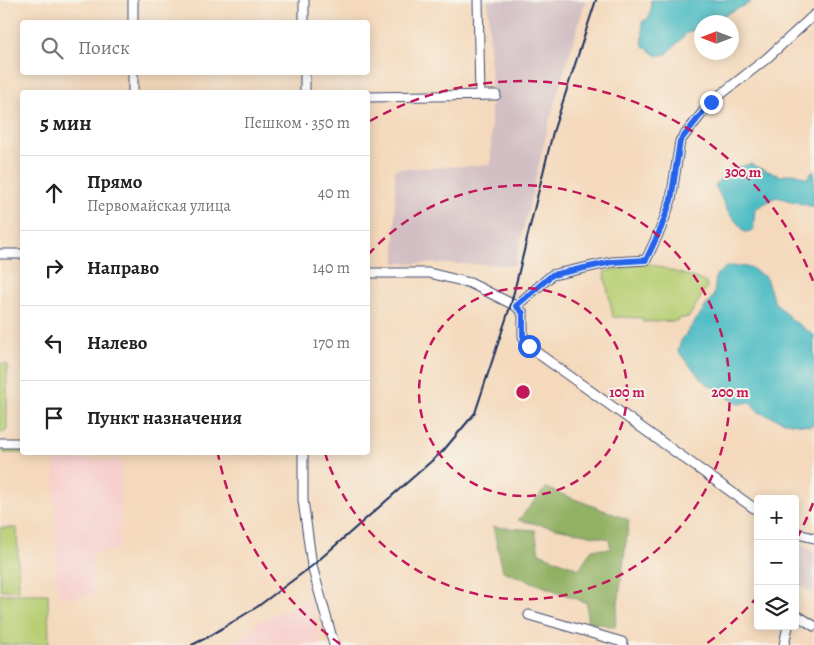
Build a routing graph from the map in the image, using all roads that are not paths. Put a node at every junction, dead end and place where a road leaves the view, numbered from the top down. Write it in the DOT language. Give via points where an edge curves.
graph roads {
  1 [pos="133,0"];
  2 [pos="304,0"];
  3 [pos="478,0"];
  4 [pos="814,15"];
  5 [pos="133,20"];
  6 [pos="304,20"];
  7 [pos="133,75"];
  8 [pos="305,75"];
  9 [pos="133,90"];
  10 [pos="305,90"];
  11 [pos="480,95"];
  12 [pos="496,95"];
  13 [pos="370,97"];
  14 [pos="0,254"];
  15 [pos="20,254"];
  16 [pos="370,273"];
  17 [pos="513,305"];
  18 [pos="0,443"];
  19 [pos="20,443"];
  20 [pos="303,455"];
  21 [pos="754,508"];
  22 [pos="799,533"];
  23 [pos="814,538"];
  24 [pos="529,614"];
  25 [pos="799,617"];
  26 [pos="814,626"];
  27 [pos="787,630"];
  28 [pos="334,645"];
  29 [pos="623,645"];
  30 [pos="784,645"];
  1 -- 5 [label="street"];
  2 -- 6 [label="street"];
  3 -- 11 [label="street"];
  4 -- 17 [label="street" via="711,102 680,141 671,200 646,260 612,262 552,275"];
  7 -- 9 [label="street"];
  8 -- 10 [label="street"];
  11 -- 12 [label="street"];
  11 -- 13 [label="street"];
  14 -- 15 [label="street"];
  16 -- 17 [label="street" via="429,274 470,283"];
  17 -- 21 [label="street" via="523,313 523,336 529,346"];
  18 -- 19 [label="street"];
  20 -- 28 [label="street" via="303,500 312,566"];
  22 -- 23 [label="street"];
  24 -- 29 [label="street" via="622,642"];
  25 -- 26 [label="street"];
  27 -- 30 [label="street"];
}
